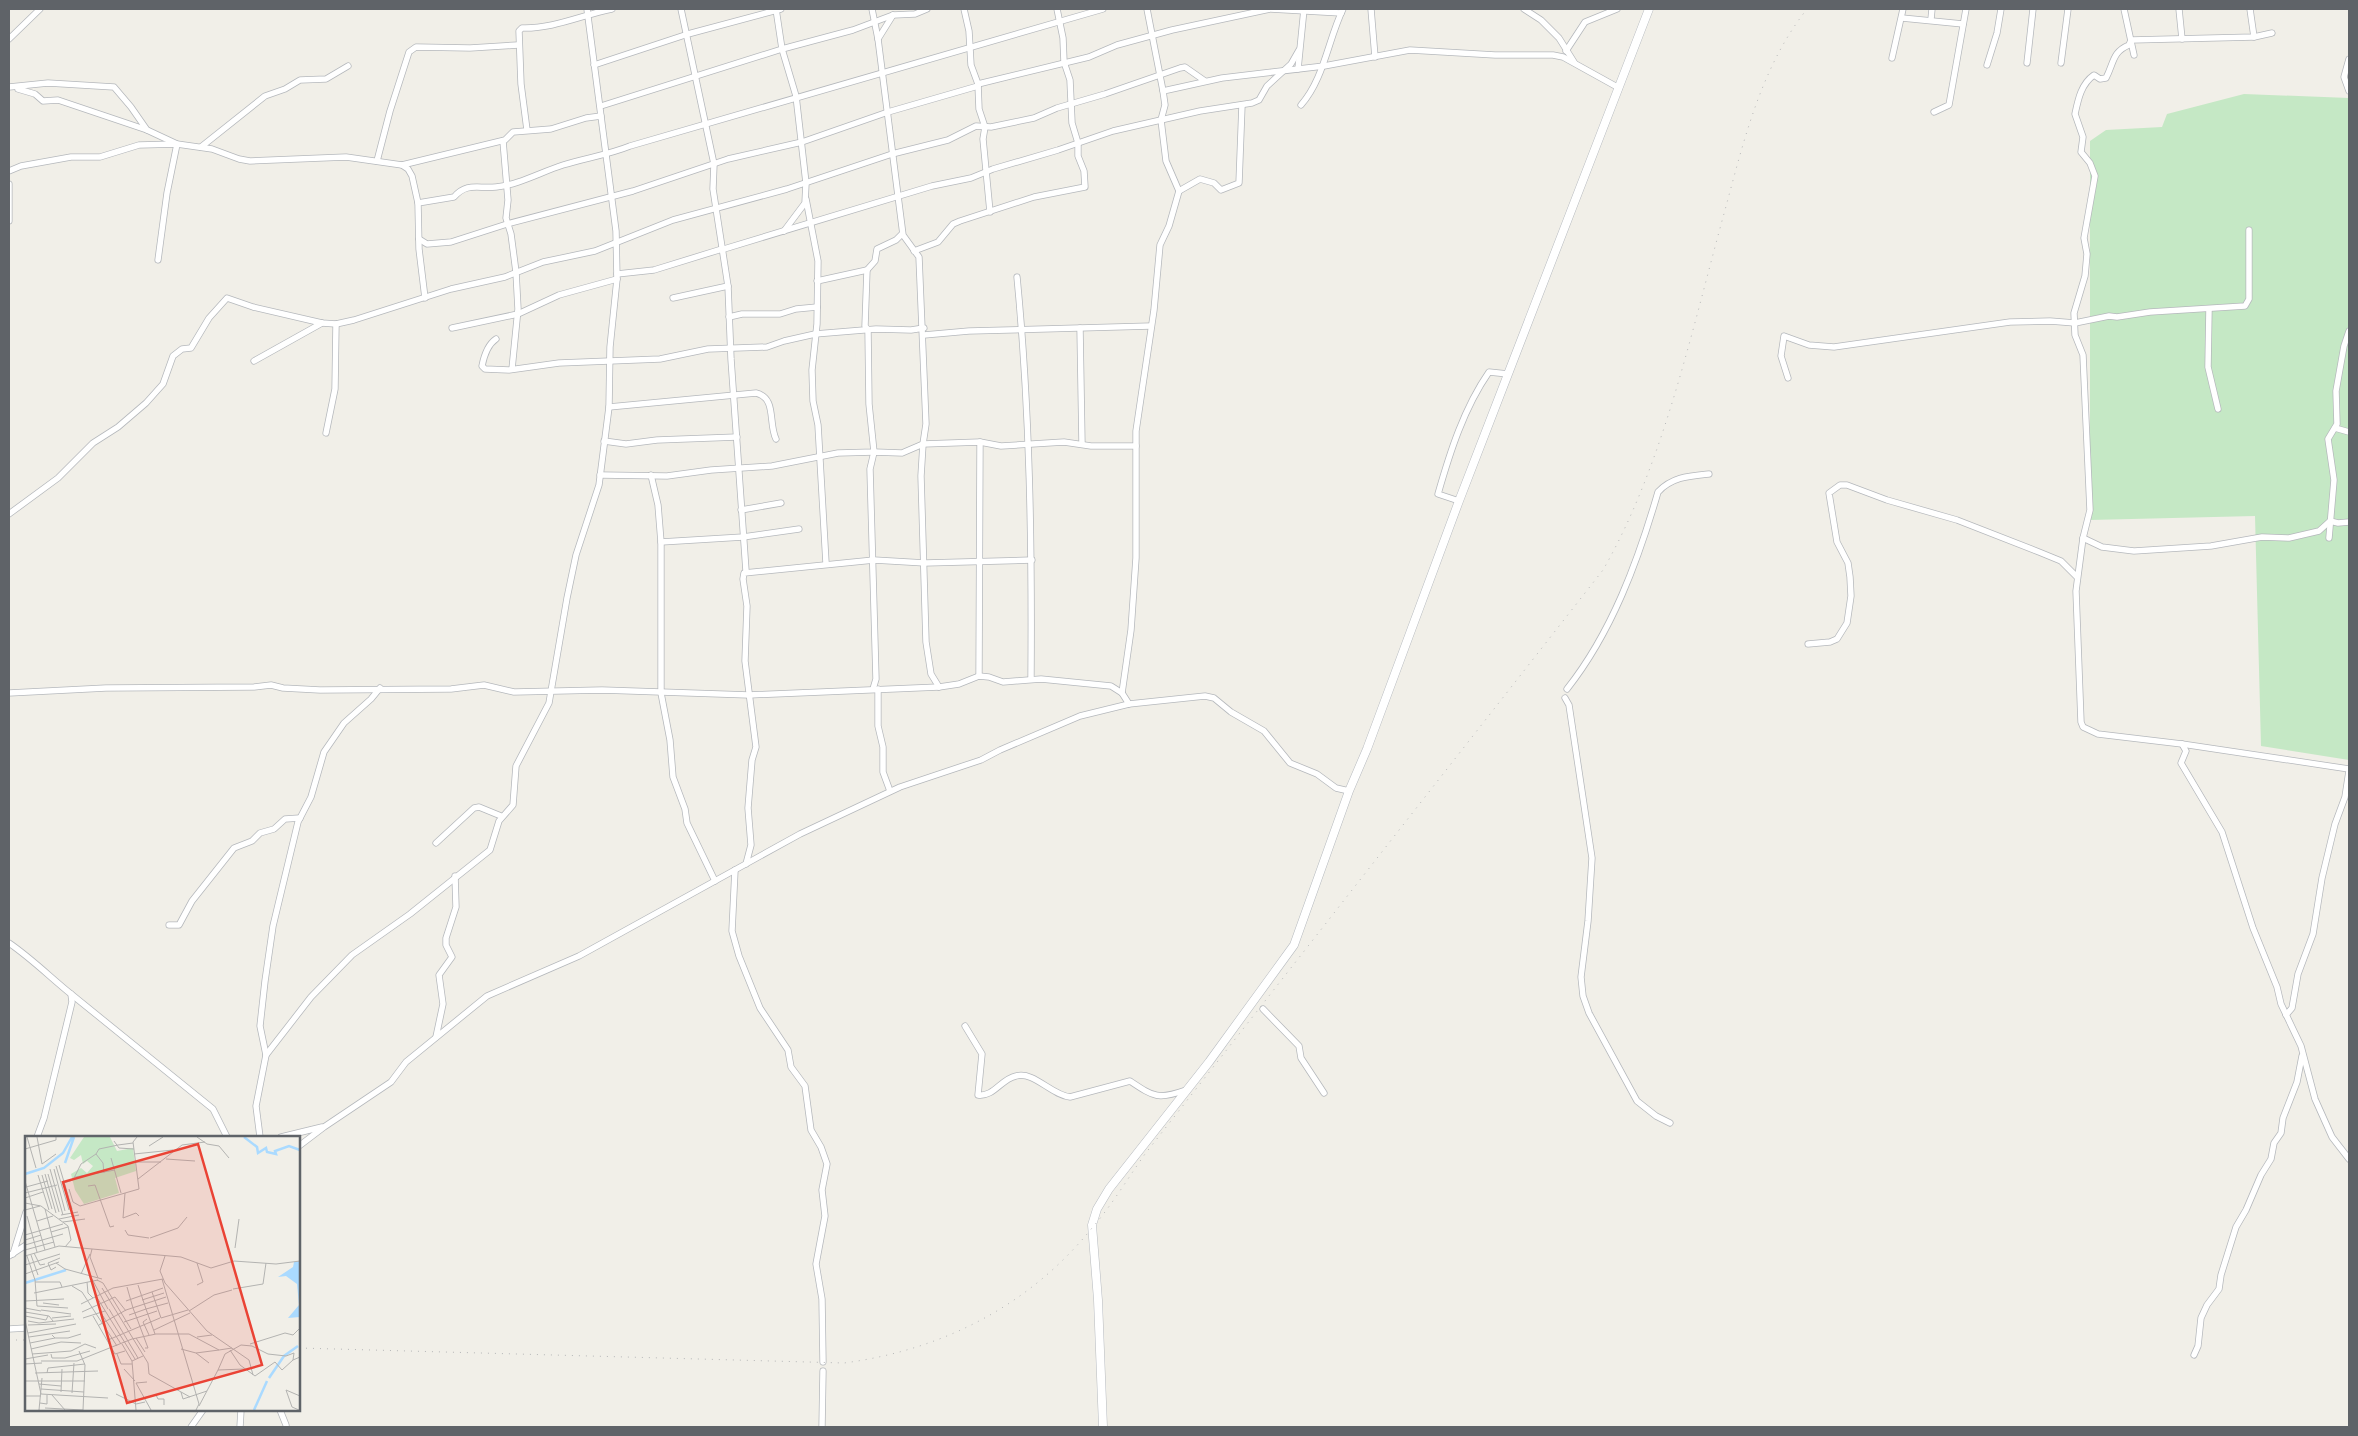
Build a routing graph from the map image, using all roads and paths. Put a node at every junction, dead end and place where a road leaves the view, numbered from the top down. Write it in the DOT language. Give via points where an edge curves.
graph roads {
  1 [pos="40,9"];
  2 [pos="612,9"];
  3 [pos="681,9"];
  4 [pos="777,9"];
  5 [pos="872,9"];
  6 [pos="927,9"];
  7 [pos="964,9"];
  8 [pos="1057,9"];
  9 [pos="1103,9"];
  10 [pos="1147,9"];
  11 [pos="1371,9"];
  12 [pos="1524,9"];
  13 [pos="1618,9"];
  14 [pos="1649,9"];
  15 [pos="1903,9"];
  16 [pos="1932,9"];
  17 [pos="1966,9"];
  18 [pos="2001,9"];
  19 [pos="2033,9"];
  20 [pos="2068,9"];
  21 [pos="2124,9"];
  22 [pos="2179,9"];
  23 [pos="2250,9"];
  24 [pos="1304,10"];
  25 [pos="588,11"];
  26 [pos="1342,11"];
  27 [pos="893,15"];
  28 [pos="1902,18"];
  29 [pos="1932,19"];
  30 [pos="875,22"];
  31 [pos="1059,22"];
  32 [pos="1963,24"];
  33 [pos="2272,33"];
  34 [pos="688,34"];
  35 [pos="1151,36"];
  36 [pos="2254,36"];
  37 [pos="9,39"];
  38 [pos="878,39"];
  39 [pos="2182,39"];
  40 [pos="2131,40"];
  41 [pos="518,45"];
  42 [pos="968,48"];
  43 [pos="782,49"];
  44 [pos="1299,50"];
  45 [pos="1566,51"];
  46 [pos="2134,55"];
  47 [pos="1375,57"];
  48 [pos="1892,58"];
  49 [pos="2349,59"];
  50 [pos="1064,62"];
  51 [pos="2027,63"];
  52 [pos="2061,63"];
  53 [pos="1575,64"];
  54 [pos="594,65"];
  55 [pos="1987,65"];
  56 [pos="348,66"];
  57 [pos="1324,66"];
  58 [pos="1298,69"];
  59 [pos="1284,71"];
  60 [pos="883,74"];
  61 [pos="1159,74"];
  62 [pos="697,75"];
  63 [pos="1205,81"];
  64 [pos="978,85"];
  65 [pos="11,87"];
  66 [pos="1619,88"];
  67 [pos="1164,91"];
  68 [pos="2349,91"];
  69 [pos="796,96"];
  70 [pos="1070,105"];
  71 [pos="1242,105"];
  72 [pos="1301,105"];
  73 [pos="601,106"];
  74 [pos="888,112"];
  75 [pos="1934,112"];
  76 [pos="601,116"];
  77 [pos="1161,120"];
  78 [pos="707,123"];
  79 [pos="985,127"];
  80 [pos="147,130"];
  81 [pos="527,130"];
  82 [pos="502,141"];
  83 [pos="802,142"];
  84 [pos="1078,143"];
  85 [pos="178,144"];
  86 [pos="201,147"];
  87 [pos="892,154"];
  88 [pos="605,156"];
  89 [pos="377,161"];
  90 [pos="714,164"];
  91 [pos="402,166"];
  92 [pos="9,171"];
  93 [pos="987,172"];
  94 [pos="806,183"];
  95 [pos="9,184"];
  96 [pos="507,184"];
  97 [pos="1179,192"];
  98 [pos="611,196"];
  99 [pos="898,196"];
  100 [pos="806,200"];
  101 [pos="418,203"];
  102 [pos="716,209"];
  103 [pos="990,212"];
  104 [pos="9,221"];
  105 [pos="812,223"];
  106 [pos="507,224"];
  107 [pos="2249,230"];
  108 [pos="784,231"];
  109 [pos="902,234"];
  110 [pos="419,239"];
  111 [pos="616,243"];
  112 [pos="723,249"];
  113 [pos="914,251"];
  114 [pos="158,260"];
  115 [pos="867,270"];
  116 [pos="516,272"];
  117 [pos="617,276"];
  118 [pos="1017,277"];
  119 [pos="817,281"];
  120 [pos="728,286"];
  121 [pos="425,298"];
  122 [pos="673,298"];
  123 [pos="817,308"];
  124 [pos="2209,308"];
  125 [pos="518,314"];
  126 [pos="729,317"];
  127 [pos="322,323"];
  128 [pos="2075,323"];
  129 [pos="336,324"];
  130 [pos="1151,326"];
  131 [pos="452,328"];
  132 [pos="1080,328"];
  133 [pos="868,330"];
  134 [pos="1022,330"];
  135 [pos="924,331"];
  136 [pos="2349,332"];
  137 [pos="815,334"];
  138 [pos="496,339"];
  139 [pos="730,347"];
  140 [pos="254,361"];
  141 [pos="611,362"];
  142 [pos="512,369"];
  143 [pos="1508,374"];
  144 [pos="1788,378"];
  145 [pos="734,394"];
  146 [pos="609,407"];
  147 [pos="2218,408"];
  148 [pos="2335,428"];
  149 [pos="2349,432"];
  150 [pos="326,433"];
  151 [pos="737,437"];
  152 [pos="776,439"];
  153 [pos="604,441"];
  154 [pos="980,442"];
  155 [pos="922,444"];
  156 [pos="1082,444"];
  157 [pos="1027,445"];
  158 [pos="1136,446"];
  159 [pos="874,452"];
  160 [pos="820,458"];
  161 [pos="738,467"];
  162 [pos="600,474"];
  163 [pos="1709,474"];
  164 [pos="651,475"];
  165 [pos="1459,501"];
  166 [pos="781,503"];
  167 [pos="741,510"];
  168 [pos="9,514"];
  169 [pos="2330,521"];
  170 [pos="2349,522"];
  171 [pos="799,529"];
  172 [pos="743,537"];
  173 [pos="2083,538"];
  174 [pos="2329,538"];
  175 [pos="661,542"];
  176 [pos="874,560"];
  177 [pos="1032,560"];
  178 [pos="980,562"];
  179 [pos="826,563"];
  180 [pos="925,563"];
  181 [pos="746,571"];
  182 [pos="2077,578"];
  183 [pos="1808,644"];
  184 [pos="979,676"];
  185 [pos="1031,679"];
  186 [pos="940,687"];
  187 [pos="380,688"];
  188 [pos="876,689"];
  189 [pos="1567,689"];
  190 [pos="552,691"];
  191 [pos="662,693"];
  192 [pos="1122,693"];
  193 [pos="9,694"];
  194 [pos="749,695"];
  195 [pos="1565,698"];
  196 [pos="1129,704"];
  197 [pos="2182,744"];
  198 [pos="2349,770"];
  199 [pos="890,791"];
  200 [pos="1349,791"];
  201 [pos="502,816"];
  202 [pos="300,818"];
  203 [pos="436,843"];
  204 [pos="746,864"];
  205 [pos="735,870"];
  206 [pos="455,876"];
  207 [pos="715,881"];
  208 [pos="169,925"];
  209 [pos="9,942"];
  210 [pos="71,994"];
  211 [pos="1263,1008"];
  212 [pos="2286,1015"];
  213 [pos="965,1026"];
  214 [pos="436,1037"];
  215 [pos="2302,1052"];
  216 [pos="266,1055"];
  217 [pos="1186,1090"];
  218 [pos="1324,1092"];
  219 [pos="1670,1123"];
  220 [pos="324,1126"];
  221 [pos="37,1136"];
  222 [pos="226,1136"];
  223 [pos="260,1136"];
  224 [pos="285,1136"];
  225 [pos="300,1145"];
  226 [pos="2349,1159"];
  227 [pos="25,1215"];
  228 [pos="25,1246"];
  229 [pos="11,1255"];
  230 [pos="9,1328"];
  231 [pos="25,1328"];
  232 [pos="2194,1355"];
  233 [pos="823,1362"];
  234 [pos="823,1371"];
  235 [pos="202,1411"];
  236 [pos="241,1411"];
  237 [pos="280,1411"];
  238 [pos="286,1425"];
  239 [pos="191,1427"];
  240 [pos="240,1427"];
  241 [pos="822,1427"];
  242 [pos="1103,1427"];
  1 -- 37 [label="street"];
  2 -- 25 [label="street"];
  3 -- 34 [label="street"];
  4 -- 34 [label="street"];
  4 -- 43 [label="street"];
  5 -- 30 [label="street"];
  6 -- 27 [label="street" via="914,14"];
  7 -- 42 [label="street" via="969,31"];
  8 -- 31 [label="street"];
  9 -- 31 [label="street"];
  10 -- 35 [label="street"];
  11 -- 47 [label="street"];
  12 -- 45 [label="street" via="1559,38"];
  13 -- 45 [label="street" via="1585,22"];
  14 -- 66 [label="street"];
  15 -- 28 [label="street"];
  16 -- 29 [label="street"];
  17 -- 32 [label="street"];
  18 -- 55 [label="street"];
  19 -- 51 [label="street"];
  20 -- 52 [label="street"];
  21 -- 40 [label="street"];
  22 -- 39 [label="street"];
  23 -- 36 [label="street"];
  24 -- 26 [label="street"];
  24 -- 35 [label="street" via="1270,9"];
  24 -- 44 [label="street"];
  25 -- 41 [label="street" via="538,29 522,28 518,34"];
  25 -- 54 [label="street"];
  26 -- 57 [label="street" via="1332,33"];
  27 -- 30 [label="street"];
  27 -- 38 [label="street"];
  28 -- 29 [label="street"];
  28 -- 48 [label="street"];
  29 -- 32 [label="street"];
  30 -- 38 [label="street"];
  30 -- 43 [label="street"];
  31 -- 42 [label="street"];
  31 -- 50 [label="street"];
  32 -- 75 [label="street" via="1949,105"];
  33 -- 36 [label="street"];
  34 -- 54 [label="street"];
  34 -- 62 [label="street"];
  35 -- 50 [label="street"];
  35 -- 61 [label="street"];
  36 -- 39 [label="street"];
  38 -- 60 [label="street"];
  39 -- 40 [label="street"];
  40 -- 46 [label="street"];
  40 -- 128 [label="street" via="2116,53 2106,78 2094,75 2089,79 2080,94 2075,114 2083,138 2081,152 2096,176 2084,238 2086,276 2077,299"];
  41 -- 81 [label="street"];
  41 -- 89 [label="street" via="416,47 410,52"];
  42 -- 60 [label="street"];
  42 -- 64 [label="street"];
  43 -- 62 [label="street"];
  43 -- 69 [label="street"];
  44 -- 58 [label="street"];
  44 -- 59 [label="street"];
  45 -- 53 [label="street"];
  47 -- 53 [label="street" via="1410,50 1544,54 1563,57"];
  47 -- 57 [label="street"];
  49 -- 68 [label="street" via="2344,77"];
  50 -- 64 [label="street"];
  50 -- 70 [label="street" via="1070,80"];
  53 -- 66 [label="street"];
  54 -- 73 [label="street"];
  56 -- 86 [label="street" via="326,79 300,80 264,96"];
  57 -- 58 [label="street"];
  57 -- 72 [label="street"];
  58 -- 59 [label="street"];
  59 -- 63 [label="street"];
  59 -- 71 [label="street" via="1267,86 1259,100"];
  60 -- 69 [label="street"];
  60 -- 74 [label="street"];
  61 -- 63 [label="street" via="1185,68"];
  61 -- 67 [label="street"];
  61 -- 70 [label="street"];
  62 -- 73 [label="street"];
  62 -- 78 [label="street"];
  63 -- 67 [label="street"];
  64 -- 74 [label="street"];
  64 -- 79 [label="street" via="979,109"];
  65 -- 80 [label="street" via="35,94 43,101 58,100"];
  65 -- 80 [label="street" via="48,83 114,87"];
  66 -- 143 [label="street"];
  67 -- 77 [label="street"];
  69 -- 78 [label="street"];
  69 -- 83 [label="street"];
  70 -- 79 [label="street" via="1034,118"];
  70 -- 84 [label="street"];
  71 -- 77 [label="street"];
  71 -- 97 [label="street" via="1239,183 1221,190 1214,182 1200,178"];
  73 -- 76 [label="street"];
  74 -- 83 [label="street"];
  74 -- 87 [label="street"];
  76 -- 81 [label="street" via="551,129"];
  76 -- 88 [label="street"];
  77 -- 84 [label="street" via="1113,130"];
  77 -- 97 [label="street" via="1166,161"];
  78 -- 88 [label="street"];
  78 -- 90 [label="street"];
  79 -- 87 [label="street" via="976,126 948,140"];
  79 -- 93 [label="street" via="983,139"];
  80 -- 85 [label="street"];
  81 -- 82 [label="street" via="513,132 509,139"];
  82 -- 91 [label="street"];
  82 -- 96 [label="street"];
  83 -- 90 [label="street"];
  83 -- 94 [label="street"];
  84 -- 93 [label="street"];
  84 -- 103 [label="street" via="1085,187 1034,197"];
  85 -- 86 [label="street"];
  85 -- 92 [label="street" via="139,145 100,157 71,157"];
  85 -- 114 [label="street"];
  86 -- 89 [label="street" via="250,160 346,157"];
  87 -- 94 [label="street"];
  87 -- 99 [label="street"];
  88 -- 96 [label="street" via="565,164"];
  88 -- 98 [label="street"];
  89 -- 91 [label="street"];
  90 -- 98 [label="street"];
  90 -- 102 [label="street"];
  91 -- 101 [label="street" via="412,176"];
  93 -- 99 [label="street"];
  93 -- 103 [label="street"];
  94 -- 100 [label="street"];
  94 -- 102 [label="street"];
  95 -- 104 [label="street"];
  96 -- 101 [label="street" via="474,186 459,190 454,198"];
  96 -- 106 [label="street"];
  97 -- 130 [label="street" via="1160,244"];
  98 -- 106 [label="street"];
  98 -- 111 [label="street"];
  99 -- 105 [label="street"];
  99 -- 109 [label="street"];
  100 -- 105 [label="street"];
  100 -- 108 [label="street"];
  101 -- 110 [label="street"];
  102 -- 111 [label="street" via="673,220"];
  102 -- 112 [label="street"];
  103 -- 113 [label="street" via="954,224 938,242"];
  105 -- 108 [label="street"];
  105 -- 119 [label="street" via="818,261"];
  106 -- 110 [label="street" via="451,242 427,244"];
  106 -- 116 [label="street"];
  107 -- 124 [label="street" via="2249,302 2245,306"];
  108 -- 112 [label="street"];
  109 -- 113 [label="street"];
  109 -- 115 [label="street" via="877,249 875,261"];
  110 -- 121 [label="street"];
  111 -- 116 [label="street"];
  111 -- 117 [label="street"];
  112 -- 117 [label="street" via="654,270"];
  112 -- 120 [label="street"];
  113 -- 135 [label="street" via="919,257"];
  115 -- 119 [label="street"];
  115 -- 133 [label="street" via="865,326"];
  116 -- 121 [label="street"];
  116 -- 125 [label="street"];
  117 -- 125 [label="street" via="559,295"];
  117 -- 141 [label="street"];
  118 -- 134 [label="street"];
  119 -- 123 [label="street"];
  120 -- 122 [label="street"];
  120 -- 126 [label="street"];
  121 -- 129 [label="street"];
  123 -- 126 [label="street"];
  123 -- 137 [label="street"];
  124 -- 128 [label="street" via="2108,316"];
  124 -- 147 [label="street" via="2208,367"];
  125 -- 131 [label="street"];
  125 -- 142 [label="street"];
  126 -- 139 [label="street"];
  127 -- 129 [label="street"];
  127 -- 140 [label="street"];
  127 -- 168 [label="street" via="227,298 209,318 191,348 182,349 173,356 163,384 152,397 118,427 93,443 58,478"];
  128 -- 144 [label="street" via="2010,322 1834,347 1809,345 1784,336 1781,356"];
  128 -- 173 [label="street" via="2075,336 2083,355 2090,499"];
  129 -- 150 [label="street" via="333,406"];
  130 -- 132 [label="street"];
  130 -- 158 [label="street"];
  132 -- 134 [label="street"];
  132 -- 156 [label="street"];
  133 -- 135 [label="street"];
  133 -- 137 [label="street"];
  133 -- 159 [label="street" via="869,404"];
  134 -- 135 [label="street"];
  134 -- 157 [label="street"];
  135 -- 155 [label="street" via="926,424"];
  136 -- 148 [label="street" via="2340,369"];
  137 -- 139 [label="street" via="767,348"];
  137 -- 160 [label="street" via="812,370"];
  138 -- 142 [label="street" via="489,343 482,366 490,370"];
  139 -- 141 [label="street" via="668,358"];
  139 -- 145 [label="street"];
  141 -- 142 [label="street" via="559,363"];
  141 -- 146 [label="street"];
  143 -- 165 [label="street"];
  143 -- 165 [label="street" via="1489,372 1479,386 1452,449 1438,494"];
  145 -- 146 [label="street"];
  145 -- 151 [label="street"];
  145 -- 152 [label="street" via="756,393 767,398"];
  146 -- 153 [label="street"];
  148 -- 149 [label="street"];
  148 -- 169 [label="street" via="2328,439 2334,480"];
  151 -- 153 [label="street" via="626,444"];
  151 -- 161 [label="street"];
  153 -- 162 [label="street"];
  154 -- 155 [label="street"];
  154 -- 157 [label="street" via="991,446"];
  154 -- 178 [label="street"];
  155 -- 159 [label="street" via="902,453"];
  155 -- 180 [label="street"];
  156 -- 157 [label="street"];
  156 -- 158 [label="street"];
  157 -- 177 [label="street"];
  158 -- 192 [label="street" via="1135,567"];
  159 -- 160 [label="street"];
  159 -- 176 [label="street" via="870,470"];
  160 -- 161 [label="street" via="772,466"];
  160 -- 179 [label="street"];
  161 -- 164 [label="street"];
  161 -- 167 [label="street"];
  162 -- 164 [label="street"];
  162 -- 190 [label="street" via="596,498 576,555"];
  163 -- 189 [label="street" via="1681,477 1665,484 1658,492 1628,583 1585,667"];
  164 -- 175 [label="street"];
  165 -- 200 [label="street"];
  166 -- 167 [label="street"];
  167 -- 172 [label="street"];
  169 -- 170 [label="street"];
  169 -- 173 [label="street" via="2319,531 2289,538 2262,537 2211,546 2134,551 2102,547"];
  169 -- 174 [label="street"];
  171 -- 172 [label="street"];
  172 -- 175 [label="street"];
  172 -- 181 [label="street"];
  173 -- 182 [label="street"];
  175 -- 191 [label="street"];
  176 -- 179 [label="street"];
  176 -- 180 [label="street"];
  176 -- 188 [label="street"];
  177 -- 178 [label="street"];
  177 -- 185 [label="street"];
  178 -- 180 [label="street"];
  178 -- 184 [label="street"];
  179 -- 181 [label="street"];
  180 -- 186 [label="street" via="928,660 931,674"];
  181 -- 194 [label="street" via="743,579 747,596 745,661"];
  182 -- 183 [label="street" via="2061,561 1957,520 1840,485 1830,493 1830,503 1837,542 1848,563 1851,596 1847,623 1837,639"];
  182 -- 197 [label="street" via="2076,638 2083,727 2098,734"];
  184 -- 185 [label="street" via="1003,682"];
  184 -- 186 [label="street"];
  185 -- 192 [label="street" via="1111,686"];
  186 -- 188 [label="street"];
  187 -- 190 [label="street" via="452,689 484,685 514,692"];
  187 -- 193 [label="street" via="320,690 283,688 271,684"];
  187 -- 202 [label="street" via="344,723 324,752 311,798"];
  188 -- 194 [label="street"];
  188 -- 199 [label="street" via="883,772"];
  190 -- 191 [label="street"];
  190 -- 201 [label="street" via="516,766 513,805"];
  191 -- 194 [label="street" via="685,691"];
  191 -- 207 [label="street" via="673,777 687,823"];
  192 -- 196 [label="street"];
  194 -- 204 [label="street" via="756,747 748,808 751,845"];
  195 -- 219 [label="street" via="1569,705 1592,858 1581,977 1583,996 1637,1101"];
  196 -- 199 [label="street" via="1080,716 981,760"];
  196 -- 200 [label="street" via="1205,696 1214,698 1264,732 1290,763 1317,774 1336,788"];
  197 -- 198 [label="street"];
  197 -- 212 [label="street" via="2186,751 2181,763 2222,832"];
  198 -- 212 [label="street" via="2345,797 2322,878 2312,934 2298,974 2292,1008"];
  199 -- 204 [label="street" via="793,837"];
  200 -- 217 [label="street" via="1294,945"];
  201 -- 203 [label="street" via="479,806 474,808"];
  201 -- 206 [label="street" via="490,850"];
  202 -- 208 [label="street" via="285,819 274,829 234,848 192,901 179,926"];
  202 -- 216 [label="street" via="272,926 264,981 260,1026"];
  204 -- 205 [label="street"];
  205 -- 207 [label="street"];
  205 -- 233 [label="street" via="732,930 739,956 760,1008 788,1050 791,1067 805,1086 811,1130 827,1164 822,1190 825,1216 816,1264 822,1299"];
  206 -- 214 [label="street" via="456,907 446,938 452,957 439,975 443,1004"];
  206 -- 216 [label="street" via="445,887 352,956 311,997"];
  207 -- 214 [label="street" via="579,956 496,991"];
  209 -- 210 [label="street"];
  210 -- 221 [label="street" via="70,1013"];
  210 -- 222 [label="street" via="213,1109"];
  211 -- 218 [label="street" via="1300,1046 1301,1058"];
  212 -- 215 [label="street"];
  213 -- 217 [label="street" via="982,1054 978,1095 990,1093 1015,1076 1026,1076 1061,1096 1070,1097 1130,1081 1151,1096 1162,1098"];
  214 -- 220 [label="street" via="406,1062 391,1082"];
  215 -- 226 [label="street" via="2318,1106 2332,1137"];
  215 -- 232 [label="street" via="2297,1082 2283,1118 2281,1133 2236,1227 2219,1289 2201,1318"];
  216 -- 223 [label="street" via="256,1106"];
  217 -- 242 [label="street" via="1109,1190 1092,1225"];
  220 -- 224 [label="street"];
  220 -- 225 [label="street"];
  227 -- 229 [label="street"];
  228 -- 229 [label="street"];
  230 -- 231 [label="street"];
  234 -- 241 [label="street"];
  235 -- 239 [label="street"];
  236 -- 240 [label="street"];
  237 -- 238 [label="street"];
}
